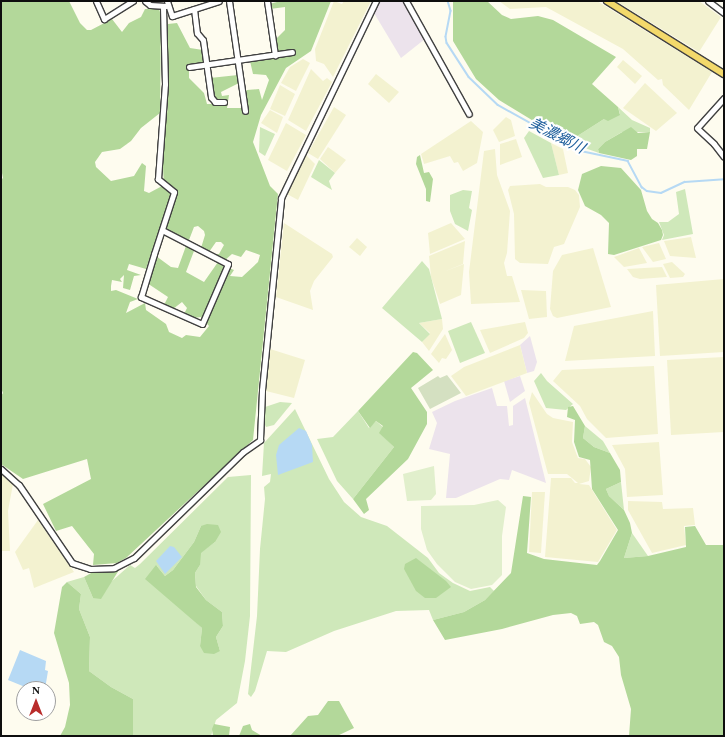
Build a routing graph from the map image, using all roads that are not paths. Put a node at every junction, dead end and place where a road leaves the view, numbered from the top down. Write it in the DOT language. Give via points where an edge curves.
graph roads {
  1 [pos="96,1"];
  2 [pos="132,1"];
  3 [pos="145,1"];
  4 [pos="219,1"];
  5 [pos="230,1"];
  6 [pos="267,1"];
  7 [pos="376,1"];
  8 [pos="406,1"];
  9 [pos="607,1"];
  10 [pos="708,1"];
  11 [pos="166,4"];
  12 [pos="194,9"];
  13 [pos="724,13"];
  14 [pos="172,16"];
  15 [pos="163,19"];
  16 [pos="292,52"];
  17 [pos="275,55"];
  18 [pos="238,60"];
  19 [pos="206,65"];
  20 [pos="189,67"];
  21 [pos="724,74"];
  22 [pos="724,98"];
  23 [pos="224,102"];
  24 [pos="245,111"];
  25 [pos="469,114"];
  26 [pos="724,157"];
  27 [pos="162,230"];
  28 [pos="1,469"];
  1 -- 2 [label="street" via="104,19"];
  3 -- 11 [label="street" via="150,5"];
  4 -- 12 [label="street"];
  5 -- 18 [label="street"];
  6 -- 17 [label="street"];
  7 -- 28 [label="street" via="281,198 262,390 260,440 130,562 109,569 83,568 72,563 18,485"];
  8 -- 25 [label="street"];
  9 -- 21 [label="main road"];
  10 -- 13 [label="street"];
  11 -- 14 [label="street"];
  11 -- 15 [label="street"];
  12 -- 14 [label="street"];
  12 -- 19 [label="street" via="197,33 203,40"];
  14 -- 15 [label="street"];
  15 -- 27 [label="street" via="165,84 158,179 174,192"];
  16 -- 17 [label="street"];
  17 -- 18 [label="street"];
  18 -- 19 [label="street"];
  18 -- 24 [label="street"];
  19 -- 20 [label="street"];
  19 -- 23 [label="street" via="212,100"];
  22 -- 26 [label="street" via="697,128"];
  27 -- 27 [label="street" via="141,297 202,324 228,264"];
}
